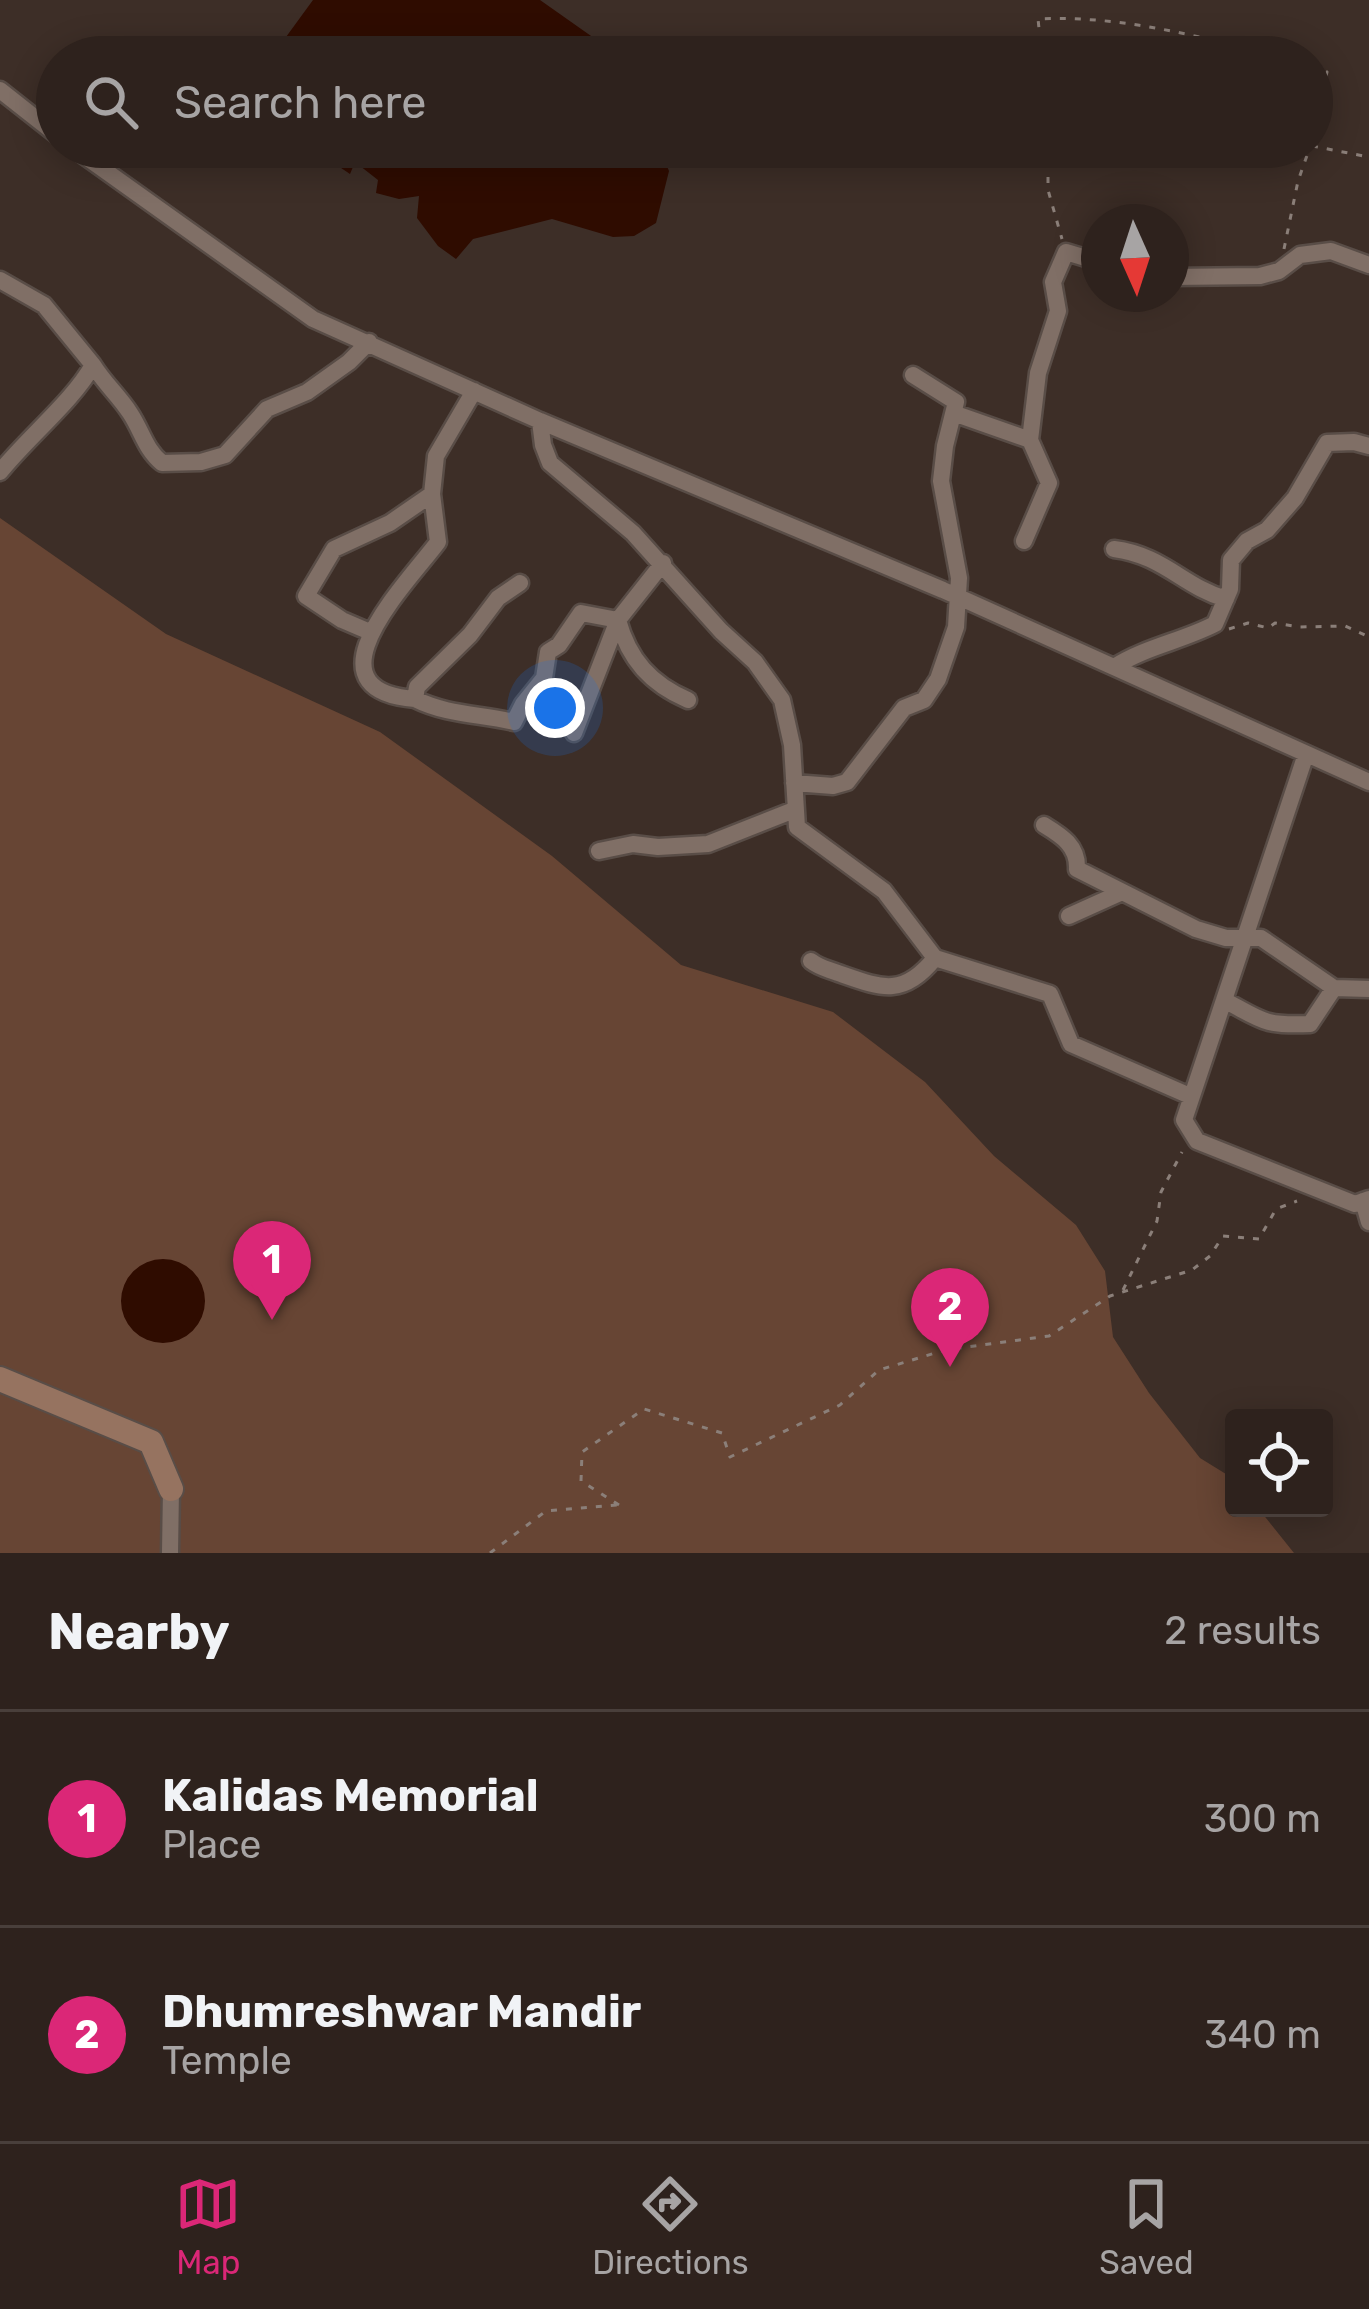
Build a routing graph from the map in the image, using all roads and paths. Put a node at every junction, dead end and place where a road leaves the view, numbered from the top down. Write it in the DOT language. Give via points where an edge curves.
graph roads {
  1 [pos="1040,36"];
  2 [pos="1198,36"];
  3 [pos="2,98"];
  4 [pos="36,121"];
  5 [pos="1333,151"];
  6 [pos="1369,157"];
  7 [pos="101,168"];
  8 [pos="1048,168"];
  9 [pos="1305,168"];
  10 [pos="1066,252"];
  11 [pos="1081,257"];
  12 [pos="1369,265"];
  13 [pos="1287,266"];
  14 [pos="1189,278"];
  15 [pos="0,280"];
  16 [pos="369,342"];
  17 [pos="94,365"];
  18 [pos="913,376"];
  19 [pos="475,391"];
  20 [pos="956,414"];
  21 [pos="539,421"];
  22 [pos="1030,440"];
  23 [pos="1369,446"];
  24 [pos="0,472"];
  25 [pos="432,494"];
  26 [pos="1024,541"];
  27 [pos="1114,550"];
  28 [pos="663,563"];
  29 [pos="520,583"];
  30 [pos="958,597"];
  31 [pos="1226,599"];
  32 [pos="618,620"];
  33 [pos="1215,624"];
  34 [pos="370,632"];
  35 [pos="1369,637"];
  36 [pos="1114,667"];
  37 [pos="415,699"];
  38 [pos="688,700"];
  39 [pos="574,733"];
  40 [pos="1306,754"];
  41 [pos="1369,782"];
  42 [pos="794,783"];
  43 [pos="794,810"];
  44 [pos="1044,825"];
  45 [pos="598,851"];
  46 [pos="1120,893"];
  47 [pos="1069,916"];
  48 [pos="1245,939"];
  49 [pos="934,958"];
  50 [pos="811,961"];
  51 [pos="1334,988"];
  52 [pos="1369,989"];
  53 [pos="1224,1000"];
  54 [pos="1190,1096"];
  55 [pos="1193,1135"];
  56 [pos="1313,1187"];
  57 [pos="1366,1200"];
  58 [pos="1369,1222"];
  59 [pos="1122,1292"];
  60 [pos="0,1379"];
  61 [pos="171,1489"];
  62 [pos="170,1553"];
  63 [pos="490,1553"];
  1 -- 2 [label="path" via="1038,20 1075,17"];
  3 -- 4 [label="street"];
  5 -- 6 [label="path"];
  7 -- 16 [label="street" via="313,319"];
  8 -- 10 [label="path"];
  9 -- 13 [label="path" via="1283,242"];
  10 -- 11 [label="street"];
  10 -- 22 [label="street" via="1053,282 1058,311 1038,374"];
  12 -- 13 [label="street" via="1331,251 1300,255"];
  13 -- 14 [label="street" via="1235,279"];
  15 -- 17 [label="street" via="44,305"];
  16 -- 17 [label="street" via="307,392 267,409 225,455 201,462 162,463 149,452"];
  16 -- 19 [label="street"];
  17 -- 24 [label="street"];
  18 -- 20 [label="street" via="956,402"];
  19 -- 21 [label="street"];
  19 -- 25 [label="street" via="436,456"];
  20 -- 22 [label="street"];
  20 -- 30 [label="street" via="941,481"];
  21 -- 28 [label="street" via="550,463"];
  21 -- 30 [label="street"];
  22 -- 26 [label="street" via="1049,483"];
  23 -- 31 [label="street" via="1327,443 1295,498 1232,560"];
  25 -- 34 [label="street" via="437,542"];
  25 -- 34 [label="street" via="334,549 306,596"];
  27 -- 31 [label="street" via="1158,561"];
  28 -- 32 [label="street"];
  28 -- 42 [label="street" via="782,700"];
  29 -- 37 [label="street" via="417,687"];
  30 -- 36 [label="street"];
  30 -- 42 [label="street" via="956,627 924,700 904,708 847,782"];
  31 -- 33 [label="street"];
  32 -- 37 [label="street" via="581,614 548,652 544,678 514,722 453,714"];
  32 -- 38 [label="street" via="642,670"];
  32 -- 39 [label="street"];
  33 -- 35 [label="path" via="1345,626"];
  33 -- 36 [label="street"];
  34 -- 37 [label="street" via="363,667 371,681 396,698"];
  36 -- 40 [label="street"];
  40 -- 41 [label="street"];
  40 -- 48 [label="street"];
  42 -- 43 [label="street"];
  43 -- 45 [label="street" via="708,844"];
  43 -- 49 [label="street" via="797,827 884,891"];
  44 -- 46 [label="street" via="1065,838 1077,869"];
  46 -- 47 [label="street"];
  46 -- 48 [label="street" via="1196,929"];
  48 -- 51 [label="street" via="1261,938"];
  48 -- 53 [label="street"];
  49 -- 50 [label="street" via="901,986 860,983"];
  49 -- 54 [label="street" via="1050,994 1071,1044"];
  51 -- 52 [label="street"];
  51 -- 53 [label="street" via="1310,1024 1278,1027"];
  53 -- 54 [label="street"];
  54 -- 55 [label="street" via="1184,1120"];
  55 -- 56 [label="street"];
  55 -- 59 [label="path"];
  56 -- 57 [label="street" via="1355,1204"];
  56 -- 59 [label="path" via="1276,1209 1259,1239 1223,1236 1192,1270"];
  57 -- 58 [label="street"];
  59 -- 63 [label="path" via="1049,1336 945,1350 879,1370 841,1405 730,1457 722,1433 644,1409 582,1452 581,1481 620,1505 545,1511"];
  60 -- 61 [label="main road" via="151,1442"];
  61 -- 62 [label="street"];
}
